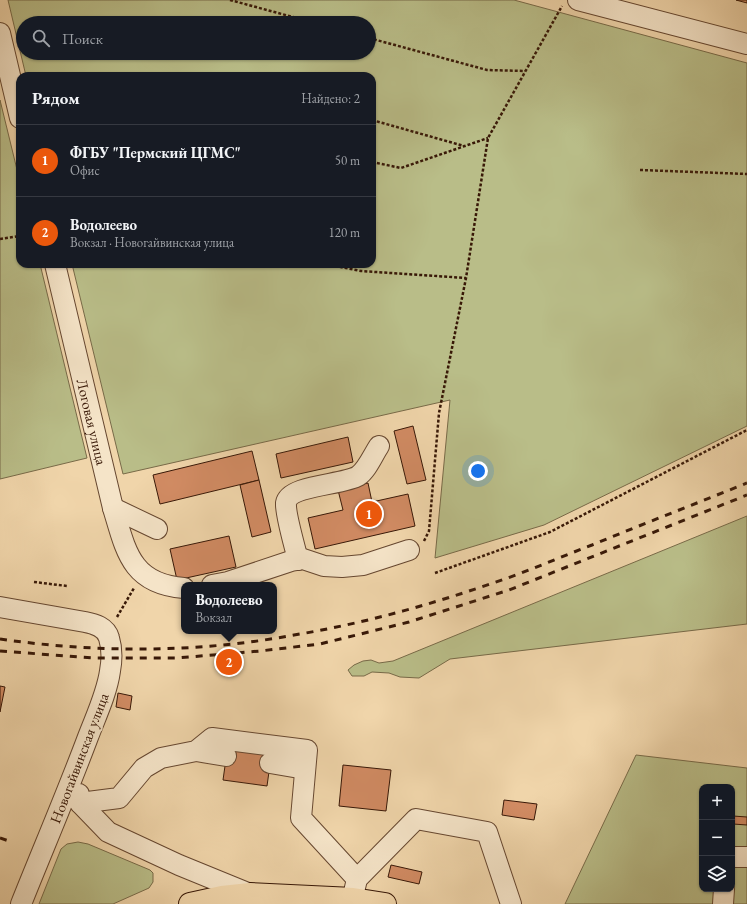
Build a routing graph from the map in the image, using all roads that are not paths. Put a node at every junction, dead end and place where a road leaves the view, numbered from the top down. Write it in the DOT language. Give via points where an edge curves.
graph roads {
  1 [pos="578,0"];
  2 [pos="609,4"];
  3 [pos="0,33"];
  4 [pos="747,44"];
  5 [pos="16,101"];
  6 [pos="56,268"];
  7 [pos="379,446"];
  8 [pos="112,508"];
  9 [pos="157,529"];
  10 [pos="409,550"];
  11 [pos="298,560"];
  12 [pos="228,582"];
  13 [pos="181,588"];
  14 [pos="0,607"];
  15 [pos="196,751"];
  16 [pos="226,756"];
  17 [pos="270,763"];
  18 [pos="77,766"];
  19 [pos="305,769"];
  20 [pos="80,803"];
  21 [pos="735,857"];
  22 [pos="747,857"];
  23 [pos="355,889"];
  24 [pos="724,892"];
  25 [pos="250,894"];
  26 [pos="21,904"];
  27 [pos="190,904"];
  28 [pos="385,904"];
  29 [pos="511,904"];
  30 [pos="723,904"];
  1 -- 2 [label="street"];
  2 -- 4 [label="street"];
  3 -- 5 [label="street"];
  6 -- 8 [label="street, Логовая улица"];
  7 -- 11 [label="street" via="365,469 358,475 291,494 286,502 287,513"];
  8 -- 9 [label="street"];
  8 -- 13 [label="street, Логовая улица" via="132,561 142,574 160,584"];
  10 -- 11 [label="street" via="363,566 324,566 304,559"];
  11 -- 12 [label="street"];
  14 -- 18 [label="street, Новогайвинская улица" via="98,625 109,637 110,671 107,686"];
  15 -- 16 [label="street"];
  15 -- 19 [label="street" via="212,738 307,750"];
  15 -- 20 [label="street" via="161,758 144,768 119,798"];
  17 -- 19 [label="street"];
  18 -- 20 [label="street"];
  18 -- 26 [label="street, Новогайвинская улица"];
  19 -- 23 [label="street" via="301,818"];
  20 -- 25 [label="street" via="108,832"];
  21 -- 22 [label="street"];
  23 -- 25 [label="main road"];
  23 -- 28 [label="main road"];
  23 -- 29 [label="street" via="416,819 487,832"];
  24 -- 30 [label="street"];
  25 -- 27 [label="main road"];
}
